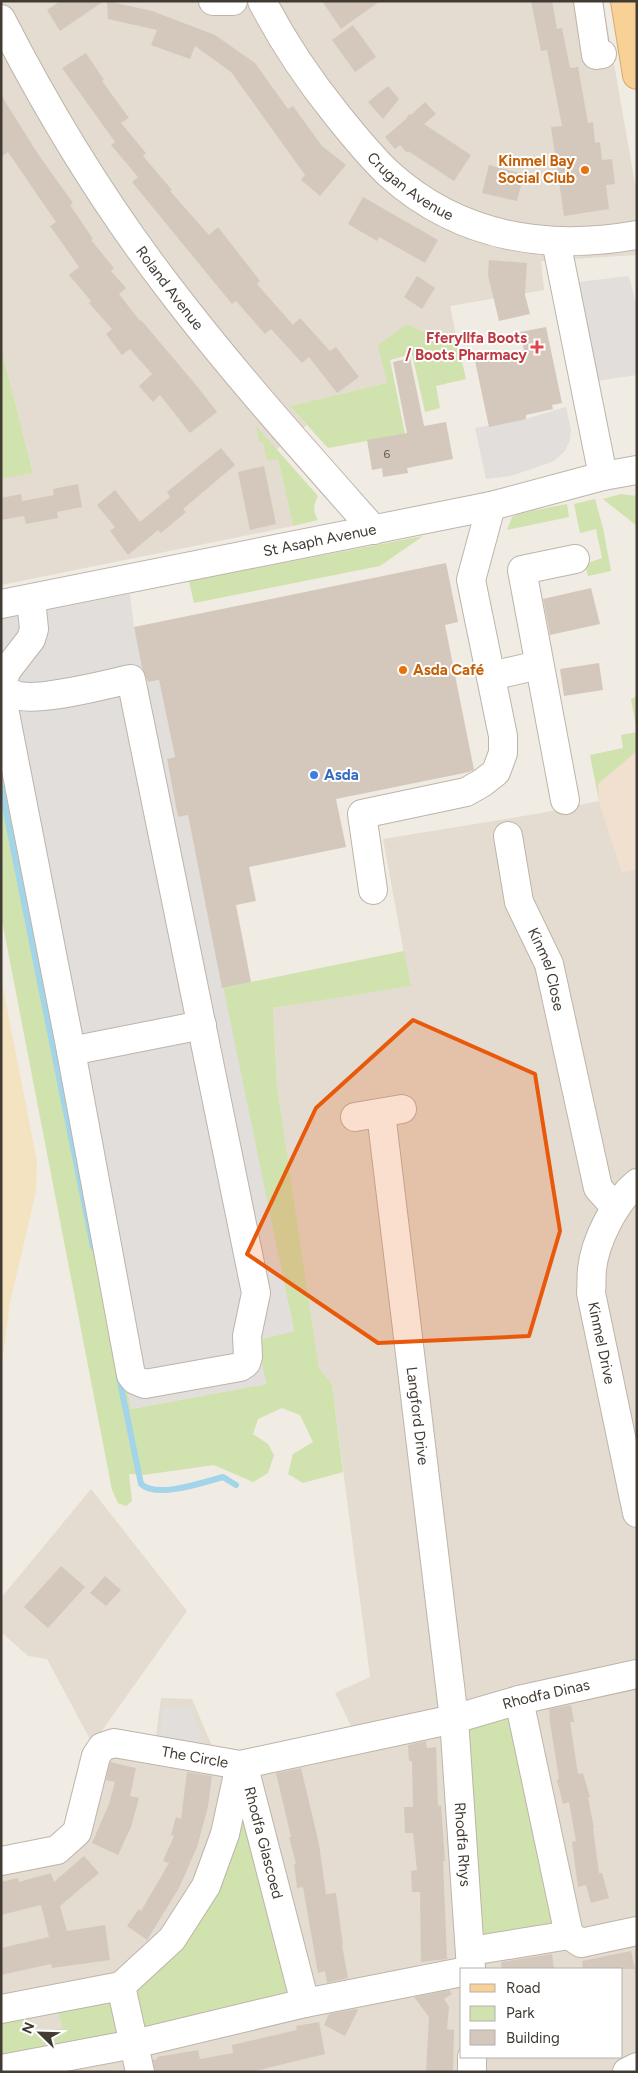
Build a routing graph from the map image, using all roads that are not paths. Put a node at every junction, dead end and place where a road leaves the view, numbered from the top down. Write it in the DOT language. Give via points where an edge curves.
graph roads {
  1 [pos="213,1"];
  2 [pos="233,1"];
  3 [pos="262,1"];
  4 [pos="588,1"];
  5 [pos="625,1"];
  6 [pos="1,19"];
  7 [pos="602,54"];
  8 [pos="637,75"];
  9 [pos="637,235"];
  10 [pos="556,241"];
  11 [pos="637,470"];
  12 [pos="603,476"];
  13 [pos="491,506"];
  14 [pos="374,530"];
  15 [pos="575,559"];
  16 [pos="31,599"];
  17 [pos="1,604"];
  18 [pos="539,665"];
  19 [pos="491,676"];
  20 [pos="2,683"];
  21 [pos="565,800"];
  22 [pos="508,836"];
  23 [pos="373,890"];
  24 [pos="202,1025"];
  25 [pos="71,1051"];
  26 [pos="379,1113"];
  27 [pos="637,1184"];
  28 [pos="615,1207"];
  29 [pos="637,1513"];
  30 [pos="637,1674"];
  31 [pos="519,1700"];
  32 [pos="454,1719"];
  33 [pos="240,1765"];
  34 [pos="1,1861"];
  35 [pos="637,1931"];
  36 [pos="569,1935"];
  37 [pos="468,1964"];
  38 [pos="121,1986"];
  39 [pos="305,2003"];
  40 [pos="1,2009"];
  41 [pos="134,2044"];
  42 [pos="472,2058"];
  43 [pos="637,2067"];
  44 [pos="1,2070"];
  45 [pos="140,2072"];
  46 [pos="472,2072"];
  47 [pos="627,2072"];
  1 -- 2 [label="street"];
  3 -- 10 [label="street, Crugan Avenue" via="279,35 311,83 389,174 421,199 459,220 507,236"];
  4 -- 7 [label="street" via="596,54"];
  5 -- 8 [label="main road"];
  6 -- 14 [label="street, Roland Avenue" via="129,234 201,328"];
  9 -- 10 [label="street, Crugan Avenue" via="609,240"];
  10 -- 12 [label="street"];
  11 -- 12 [label="street, St Asaph Avenue"];
  12 -- 13 [label="street, St Asaph Avenue"];
  13 -- 14 [label="street, St Asaph Avenue"];
  13 -- 19 [label="street" via="471,580"];
  14 -- 16 [label="street, St Asaph Avenue"];
  15 -- 18 [label="street" via="522,570"];
  16 -- 17 [label="street, St Asaph Avenue"];
  16 -- 20 [label="street" via="34,629 31,639 7,670"];
  18 -- 19 [label="street"];
  18 -- 21 [label="street"];
  19 -- 23 [label="street" via="503,736 503,753 496,772 466,792 362,814"];
  20 -- 24 [label="street" via="13,694 33,698 131,679"];
  20 -- 25 [label="street" via="3,703"];
  22 -- 28 [label="street, Kinmel Close" via="504,870 549,964 582,1072 598,1188"];
  24 -- 25 [label="street"];
  24 -- 25 [label="street" via="256,1293 247,1336 248,1357 240,1367 145,1384 140,1384 131,1375"];
  26 -- 32 [label="street, Langford Drive"];
  27 -- 28 [label="street, Kinmel Drive"];
  28 -- 29 [label="street, Kinmel Drive" via="598,1243 592,1268 592,1293"];
  30 -- 31 [label="street, Rhodfa Dinas"];
  31 -- 32 [label="street, Rhodfa Dinas"];
  31 -- 36 [label="street"];
  32 -- 33 [label="street, The Circle"];
  32 -- 37 [label="street, Rhodfa Rhys"];
  33 -- 34 [label="street, The Circle" via="114,1743 102,1748 96,1756 76,1832 57,1850"];
  33 -- 38 [label="street, Rhodfa Glascoed" via="225,1834 206,1886 172,1939"];
  33 -- 39 [label="street, Rhodfa Glascoed" via="247,1779"];
  35 -- 36 [label="street" via="581,1943"];
  36 -- 37 [label="street"];
  37 -- 39 [label="street"];
  38 -- 40 [label="street"];
  38 -- 41 [label="street"];
  39 -- 41 [label="street"];
  41 -- 44 [label="street"];
  41 -- 45 [label="street"];
  42 -- 46 [label="street"];
  43 -- 47 [label="street"];
}
